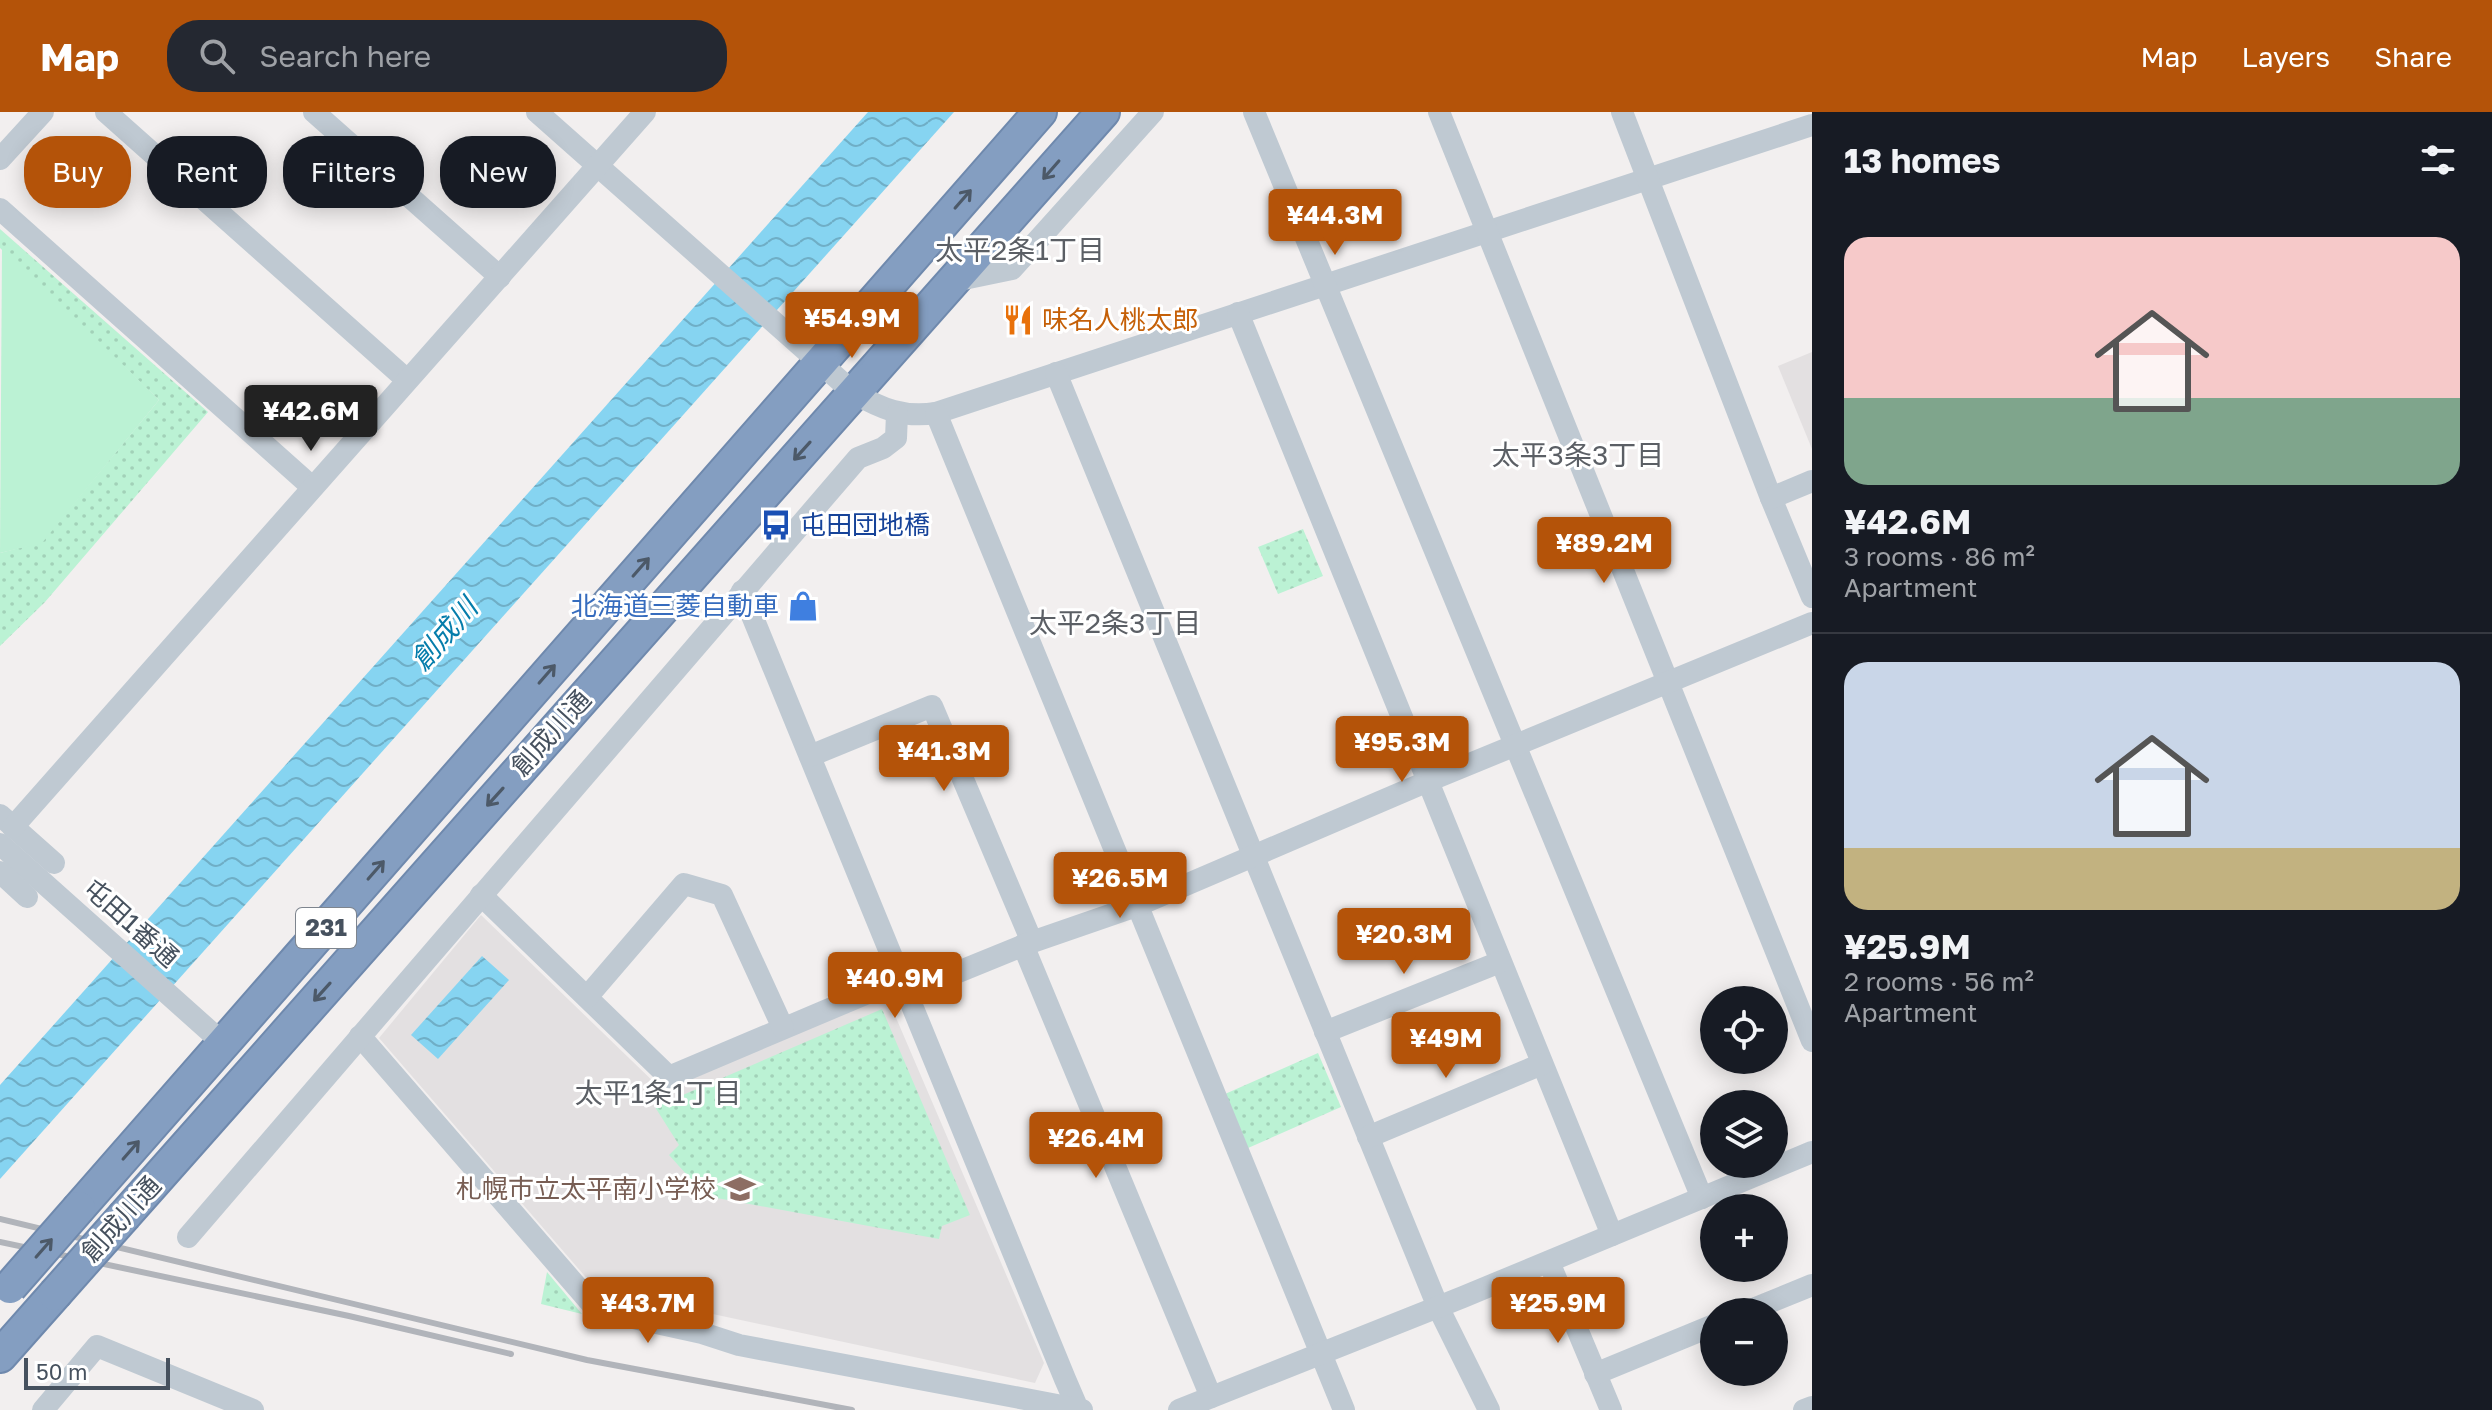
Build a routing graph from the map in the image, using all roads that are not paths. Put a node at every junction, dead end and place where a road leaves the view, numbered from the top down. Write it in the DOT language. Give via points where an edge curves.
graph roads {
  1 [pos="43,112"];
  2 [pos="106,112"];
  3 [pos="314,112"];
  4 [pos="537,112"];
  5 [pos="645,112"];
  6 [pos="1040,112"];
  7 [pos="1103,112"];
  8 [pos="1153,112"];
  9 [pos="1254,112"];
  10 [pos="1439,112"];
  11 [pos="1622,112"];
  12 [pos="1812,125"];
  13 [pos="0,159"];
  14 [pos="598,166"];
  15 [pos="1647,179"];
  16 [pos="0,209"];
  17 [pos="1488,231"];
  18 [pos="500,277"];
  19 [pos="954,281"];
  20 [pos="1325,285"];
  21 [pos="1238,313"];
  22 [pos="819,362"];
  23 [pos="1056,373"];
  24 [pos="407,380"];
  25 [pos="854,393"];
  26 [pos="936,413"];
  27 [pos="897,414"];
  28 [pos="1812,481"];
  29 [pos="312,487"];
  30 [pos="1771,498"];
  31 [pos="742,591"];
  32 [pos="1812,597"];
  33 [pos="1812,623"];
  34 [pos="1667,682"];
  35 [pos="1517,744"];
  36 [pos="810,756"];
  37 [pos="1426,782"];
  38 [pos="4,829"];
  39 [pos="1253,858"];
  40 [pos="54,863"];
  41 [pos="0,872"];
  42 [pos="481,895"];
  43 [pos="27,897"];
  44 [pos="1139,905"];
  45 [pos="1028,944"];
  46 [pos="1500,962"];
  47 [pos="906,985"];
  48 [pos="587,997"];
  49 [pos="783,1028"];
  50 [pos="1325,1032"];
  51 [pos="360,1036"];
  52 [pos="1812,1041"];
  53 [pos="224,1044"];
  54 [pos="1542,1064"];
  55 [pos="1368,1137"];
  56 [pos="1812,1152"];
  57 [pos="1700,1194"];
  58 [pos="1712,1194"];
  59 [pos="1700,1199"];
  60 [pos="1612,1235"];
  61 [pos="188,1237"];
  62 [pos="1549,1262"];
  63 [pos="1812,1285"];
  64 [pos="5,1292"];
  65 [pos="1780,1298"];
  66 [pos="1438,1307"];
  67 [pos="1700,1331"];
  68 [pos="1322,1353"];
  69 [pos="0,1356"];
  70 [pos="1595,1374"];
  71 [pos="1211,1397"];
  72 [pos="1812,1407"];
  73 [pos="43,1410"];
  74 [pos="253,1410"];
  75 [pos="1080,1410"];
  76 [pos="1179,1410"];
  77 [pos="1344,1410"];
  78 [pos="1489,1410"];
  79 [pos="1611,1410"];
  80 [pos="1804,1410"];
  1 -- 13 [label="street"];
  2 -- 24 [label="street"];
  3 -- 18 [label="street"];
  4 -- 14 [label="street"];
  5 -- 14 [label="street"];
  22 -- 6 [label="highway, 創成川通 / 231, one-way"];
  7 -- 19 [label="highway, 創成川通 / 231, one-way"];
  8 -- 19 [label="street" via="1012,269"];
  9 -- 20 [label="street"];
  10 -- 17 [label="street"];
  11 -- 15 [label="street"];
  12 -- 15 [label="street"];
  14 -- 18 [label="street"];
  14 -- 22 [label="street"];
  15 -- 17 [label="street"];
  15 -- 30 [label="street"];
  16 -- 29 [label="street"];
  17 -- 20 [label="street"];
  17 -- 34 [label="street"];
  18 -- 24 [label="street"];
  19 -- 25 [label="highway, 創成川通 / 231"];
  20 -- 21 [label="street"];
  20 -- 35 [label="street"];
  21 -- 23 [label="street"];
  21 -- 37 [label="street"];
  22 -- 25 [label="street"];
  53 -- 22 [label="highway, 創成川通 / 231, one-way"];
  23 -- 26 [label="street"];
  23 -- 39 [label="street"];
  24 -- 29 [label="street"];
  25 -- 27 [label="street"];
  25 -- 69 [label="highway, 創成川通 / 231, one-way, bridge"];
  26 -- 27 [label="street"];
  26 -- 44 [label="street"];
  27 -- 31 [label="street" via="896,438 858,458"];
  28 -- 30 [label="street"];
  29 -- 38 [label="street"];
  30 -- 32 [label="street"];
  31 -- 36 [label="street"];
  31 -- 42 [label="street"];
  33 -- 34 [label="street"];
  34 -- 35 [label="street"];
  34 -- 52 [label="street"];
  35 -- 37 [label="street"];
  35 -- 57 [label="street"];
  36 -- 45 [label="street" via="932,706"];
  36 -- 47 [label="street"];
  37 -- 39 [label="street"];
  37 -- 46 [label="street"];
  38 -- 40 [label="street"];
  38 -- 53 [label="street, 屯田1番通" via="68,904"];
  39 -- 44 [label="street"];
  39 -- 50 [label="street"];
  41 -- 43 [label="street"];
  42 -- 48 [label="street"];
  42 -- 51 [label="street"];
  44 -- 45 [label="street"];
  44 -- 68 [label="street"];
  45 -- 47 [label="street"];
  45 -- 71 [label="street"];
  46 -- 50 [label="street"];
  46 -- 54 [label="street"];
  47 -- 49 [label="street"];
  47 -- 75 [label="street"];
  48 -- 49 [label="street" via="669,1077"];
  48 -- 49 [label="street" via="684,884 722,895"];
  50 -- 55 [label="street"];
  51 -- 61 [label="street"];
  51 -- 75 [label="street" via="597,1310 739,1345"];
  64 -- 53 [label="highway, 創成川通 / 231, one-way, bridge"];
  54 -- 55 [label="street"];
  54 -- 60 [label="street"];
  55 -- 66 [label="street"];
  56 -- 58 [label="street"];
  59 -- 60 [label="street"];
  60 -- 62 [label="street"];
  62 -- 66 [label="street"];
  62 -- 70 [label="street"];
  63 -- 65 [label="street"];
  66 -- 68 [label="street"];
  66 -- 78 [label="street"];
  67 -- 70 [label="street"];
  68 -- 71 [label="street"];
  68 -- 77 [label="street"];
  70 -- 79 [label="street"];
  71 -- 76 [label="street"];
  72 -- 80 [label="street"];
  73 -- 74 [label="street" via="97,1346"];
}
